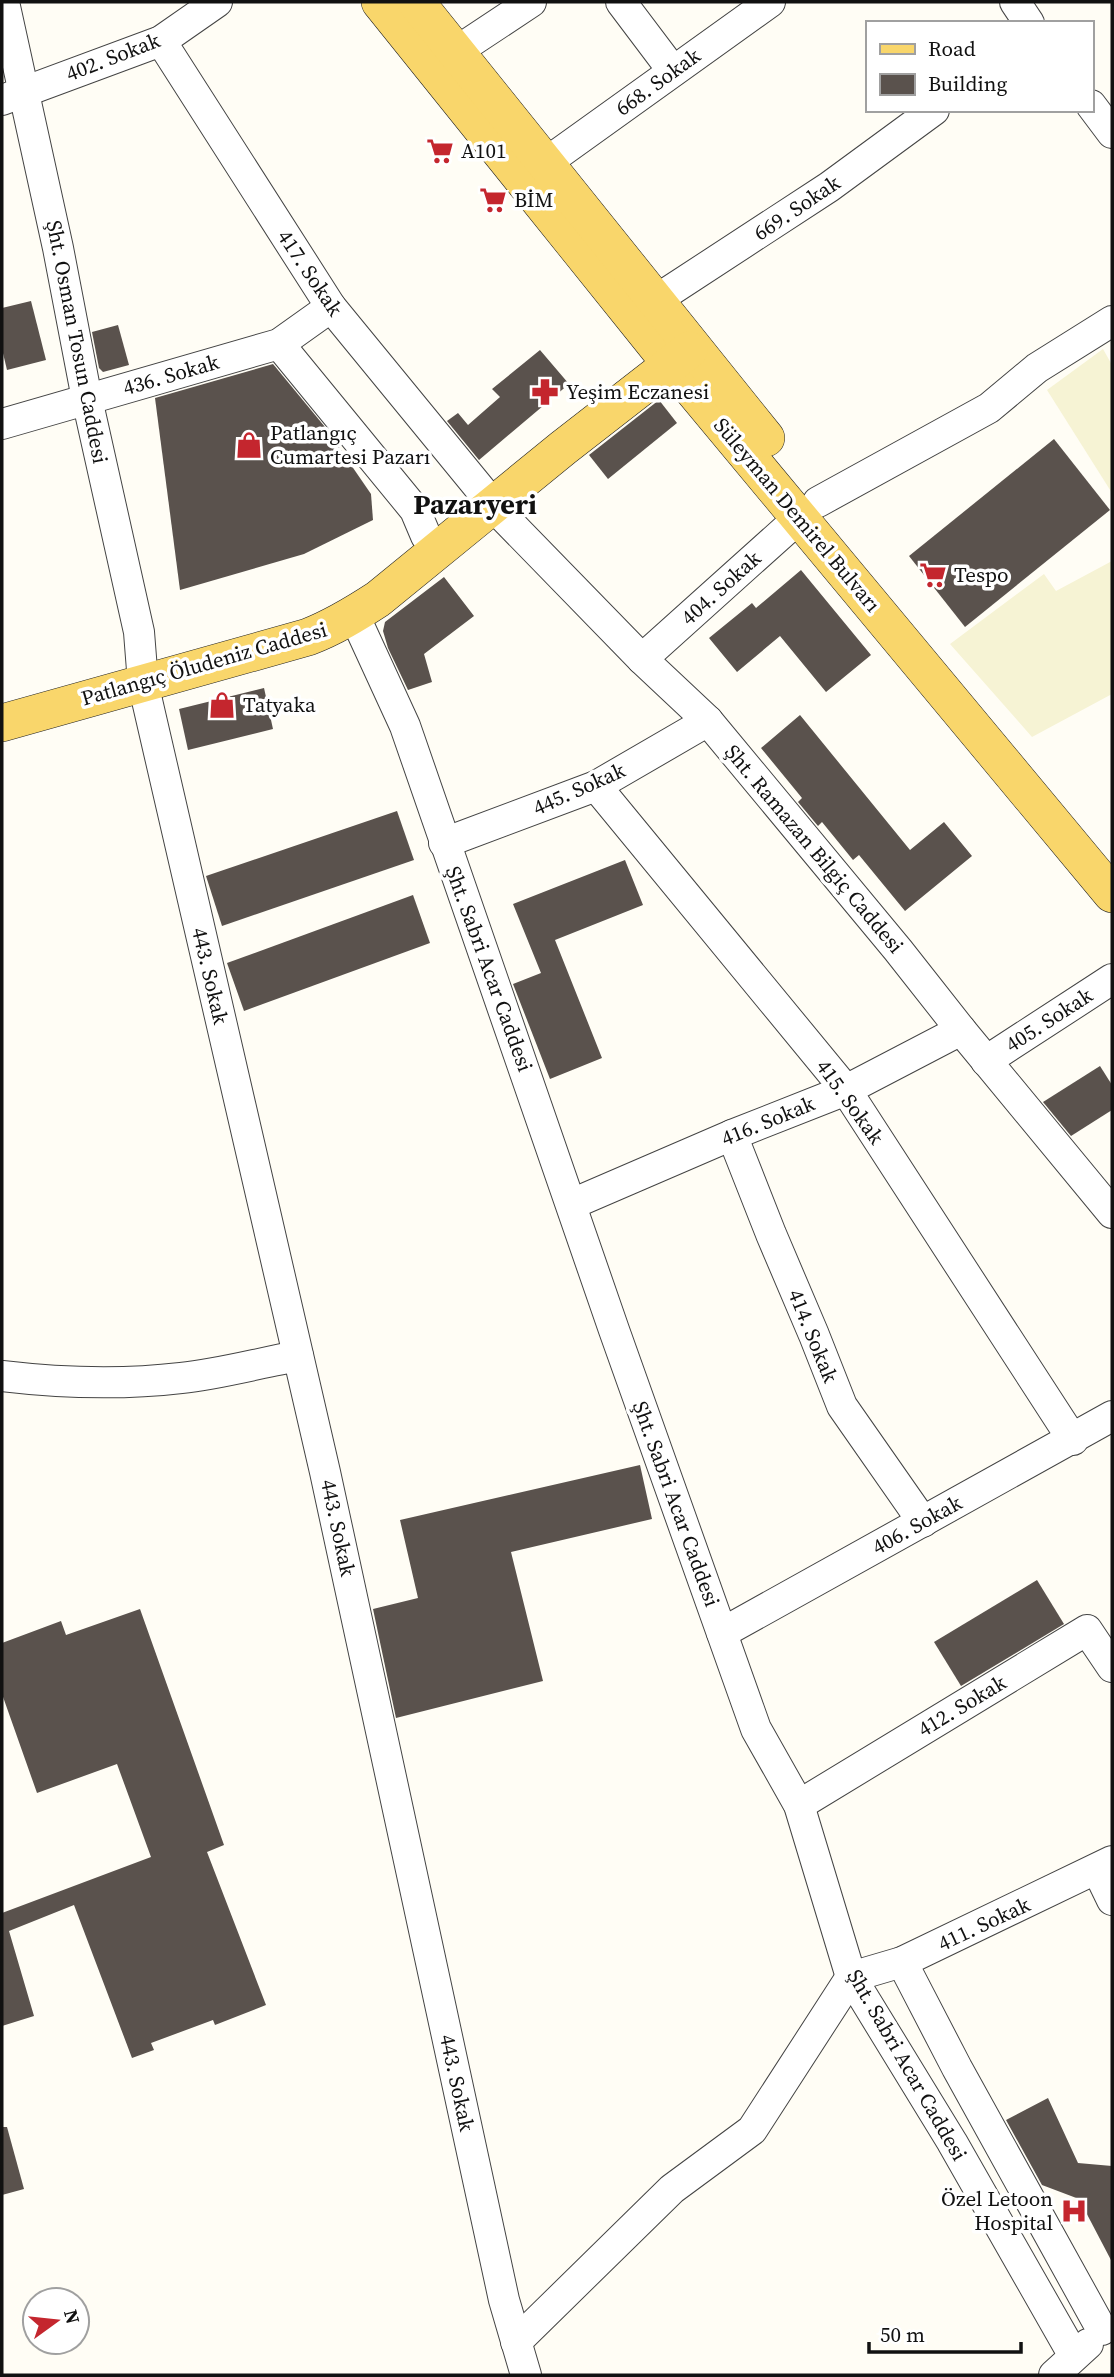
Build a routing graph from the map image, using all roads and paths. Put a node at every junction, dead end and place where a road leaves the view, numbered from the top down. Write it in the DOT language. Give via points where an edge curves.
graph roads {
  1 [pos="4,2"];
  2 [pos="217,2"];
  3 [pos="380,2"];
  4 [pos="416,2"];
  5 [pos="530,2"];
  6 [pos="621,2"];
  7 [pos="770,2"];
  8 [pos="185,10"];
  9 [pos="160,41"];
  10 [pos="457,51"];
  11 [pos="673,71"];
  12 [pos="13,96"];
  13 [pos="1093,108"];
  14 [pos="931,112"];
  15 [pos="1112,133"];
  16 [pos="547,163"];
  17 [pos="656,300"];
  18 [pos="331,307"];
  19 [pos="1112,321"];
  20 [pos="279,344"];
  21 [pos="675,347"];
  22 [pos="87,400"];
  23 [pos="2,424"];
  24 [pos="487,498"];
  25 [pos="809,510"];
  26 [pos="426,536"];
  27 [pos="354,615"];
  28 [pos="642,659"];
  29 [pos="143,672"];
  30 [pos="2,701"];
  31 [pos="708,721"];
  32 [pos="2,723"];
  33 [pos="596,786"];
  34 [pos="444,843"];
  35 [pos="1112,857"];
  36 [pos="1112,894"];
  37 [pos="1112,979"];
  38 [pos="961,1030"];
  39 [pos="986,1061"];
  40 [pos="845,1090"];
  41 [pos="732,1135"];
  42 [pos="572,1205"];
  43 [pos="1112,1213"];
  44 [pos="298,1356"];
  45 [pos="2,1376"];
  46 [pos="1112,1416"];
  47 [pos="1073,1440"];
  48 [pos="923,1522"];
  49 [pos="722,1633"];
  50 [pos="1112,1667"];
  51 [pos="799,1805"];
  52 [pos="1105,1865"];
  53 [pos="1112,1900"];
  54 [pos="902,1962"];
  55 [pos="851,1977"];
  56 [pos="1107,2327"];
  57 [pos="516,2342"];
  58 [pos="1064,2366"];
  59 [pos="526,2375"];
  1 -- 12 [label="street, Şht. Osman Tosun Caddesi"];
  2 -- 8 [label="street, 402. Sokak"];
  3 -- 21 [label="main road, Süleyman Demirel Bulvarı"];
  4 -- 10 [label="main road, Süleyman Demirel Bulvarı"];
  5 -- 10 [label="street"];
  6 -- 11 [label="street"];
  7 -- 11 [label="street, 668. Sokak"];
  8 -- 9 [label="street, 402. Sokak"];
  9 -- 12 [label="street, 402. Sokak"];
  9 -- 18 [label="street, 417. Sokak"];
  10 -- 16 [label="main road, Süleyman Demirel Bulvarı"];
  11 -- 16 [label="street, 668. Sokak"];
  12 -- 22 [label="street, Şht. Osman Tosun Caddesi" via="58,248"];
  13 -- 15 [label="street"];
  14 -- 17 [label="street, 669. Sokak" via="829,187"];
  16 -- 17 [label="main road, Süleyman Demirel Bulvarı"];
  17 -- 21 [label="main road, Süleyman Demirel Bulvarı"];
  18 -- 20 [label="street, 436. Sokak"];
  18 -- 24 [label="street, 417. Sokak"];
  19 -- 25 [label="street, 404. Sokak" via="1037,368 989,408"];
  20 -- 22 [label="street, 436. Sokak"];
  20 -- 26 [label="street" via="415,510"];
  21 -- 24 [label="main road, Patlangıç Öludeniz Caddesi"];
  21 -- 25 [label="main road, Süleyman Demirel Bulvarı"];
  22 -- 23 [label="street, 436. Sokak"];
  22 -- 29 [label="street, Şht. Osman Tosun Caddesi" via="139,632"];
  24 -- 26 [label="main road, Patlangıç Öludeniz Caddesi"];
  24 -- 27 [label="main road, Patlangıç Öludeniz Caddesi" via="378,599"];
  24 -- 28 [label="street, Şht. Ramazan Bilgiç Caddesi"];
  25 -- 28 [label="street, 404. Sokak"];
  25 -- 35 [label="main road, Süleyman Demirel Bulvarı"];
  25 -- 36 [label="main road, Süleyman Demirel Bulvarı"];
  26 -- 29 [label="main road, Patlangıç Öludeniz Caddesi" via="327,606"];
  27 -- 29 [label="main road, Patlangıç Öludeniz Caddesi" via="308,637"];
  27 -- 34 [label="street, Şht. Sabri Acar Caddesi" via="405,726"];
  28 -- 31 [label="street, Şht. Ramazan Bilgiç Caddesi"];
  29 -- 30 [label="main road, Patlangıç Öludeniz Caddesi"];
  29 -- 32 [label="main road, Patlangıç Öludeniz Caddesi"];
  29 -- 44 [label="street, 443. Sokak"];
  31 -- 33 [label="street, 445. Sokak"];
  31 -- 38 [label="street, Şht. Ramazan Bilgiç Caddesi"];
  33 -- 34 [label="street, 445. Sokak"];
  33 -- 40 [label="street, 415. Sokak"];
  34 -- 42 [label="street, Şht. Sabri Acar Caddesi"];
  37 -- 39 [label="street, 405. Sokak"];
  38 -- 39 [label="street, Şht. Ramazan Bilgiç Caddesi"];
  38 -- 40 [label="street, 416. Sokak"];
  39 -- 43 [label="street, Şht. Ramazan Bilgiç Caddesi"];
  40 -- 41 [label="street, 416. Sokak"];
  40 -- 47 [label="street, 415. Sokak"];
  41 -- 42 [label="street, 416. Sokak"];
  41 -- 48 [label="street, 414. Sokak" via="842,1406"];
  42 -- 49 [label="street, Şht. Sabri Acar Caddesi"];
  44 -- 45 [label="street" via="181,1378 51,1382"];
  44 -- 57 [label="street, 443. Sokak"];
  46 -- 47 [label="street, 406. Sokak"];
  47 -- 48 [label="street, 406. Sokak"];
  48 -- 49 [label="street, 406. Sokak"];
  49 -- 51 [label="street, Şht. Sabri Acar Caddesi" via="756,1728"];
  50 -- 51 [label="street, 412. Sokak" via="1087,1630"];
  51 -- 55 [label="street, Şht. Sabri Acar Caddesi"];
  52 -- 53 [label="street"];
  52 -- 54 [label="street, 411. Sokak"];
  54 -- 55 [label="street, 411. Sokak"];
  54 -- 56 [label="street" via="949,2054"];
  55 -- 57 [label="street" via="752,2130 672,2189"];
  55 -- 58 [label="street, Şht. Sabri Acar Caddesi" via="952,2142"];
  56 -- 58 [label="street"];
  57 -- 59 [label="street, 443. Sokak"];
}
